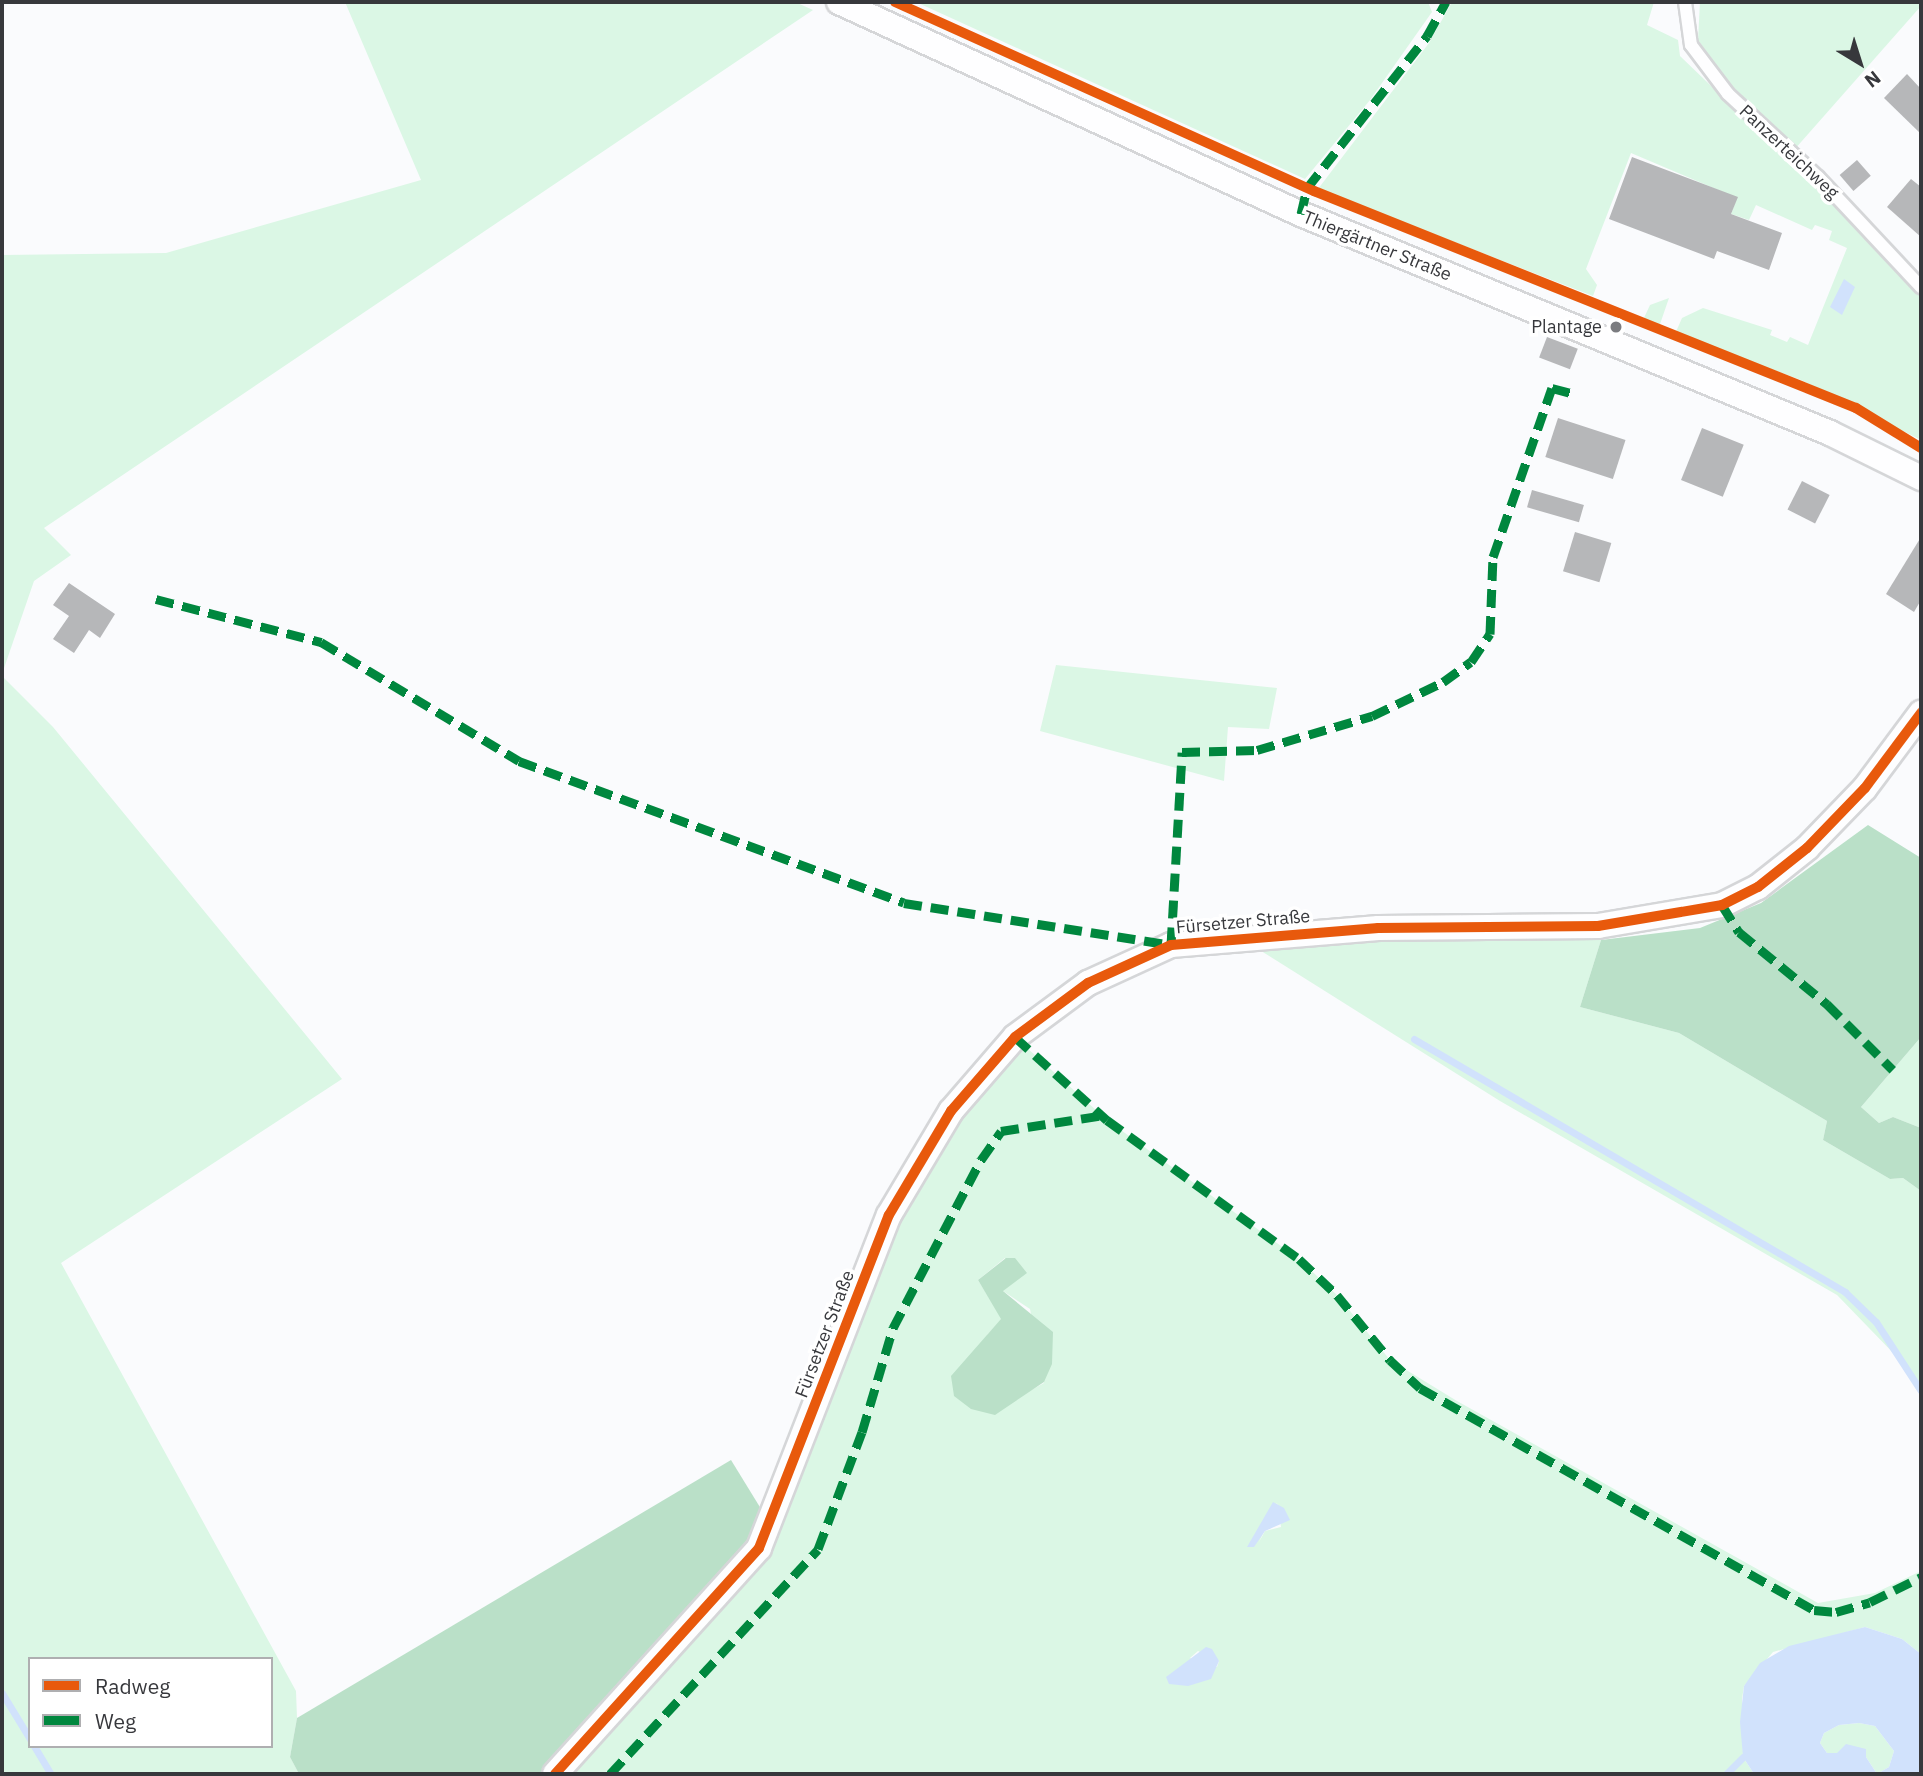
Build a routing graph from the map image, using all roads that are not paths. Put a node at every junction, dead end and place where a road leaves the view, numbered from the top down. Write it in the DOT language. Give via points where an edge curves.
graph roads {
  1 [pos="839,2"];
  2 [pos="1685,2"];
  3 [pos="1921,286"];
  4 [pos="1921,478"];
  5 [pos="1921,713"];
  6 [pos="555,1774"];
  1 -- 4 [label="street, Thiergärtner Straße" via="1300,214 1830,433"];
  2 -- 3 [label="lane, Panzerteichweg" via="1691,45 1728,94 1818,177"];
  5 -- 6 [label="street, Fürsetzer Straße" via="1865,788 1807,848 1758,887 1722,905 1598,926 1378,928 1171,945 1088,983 1015,1037 951,1111 889,1215 759,1548"];
}
